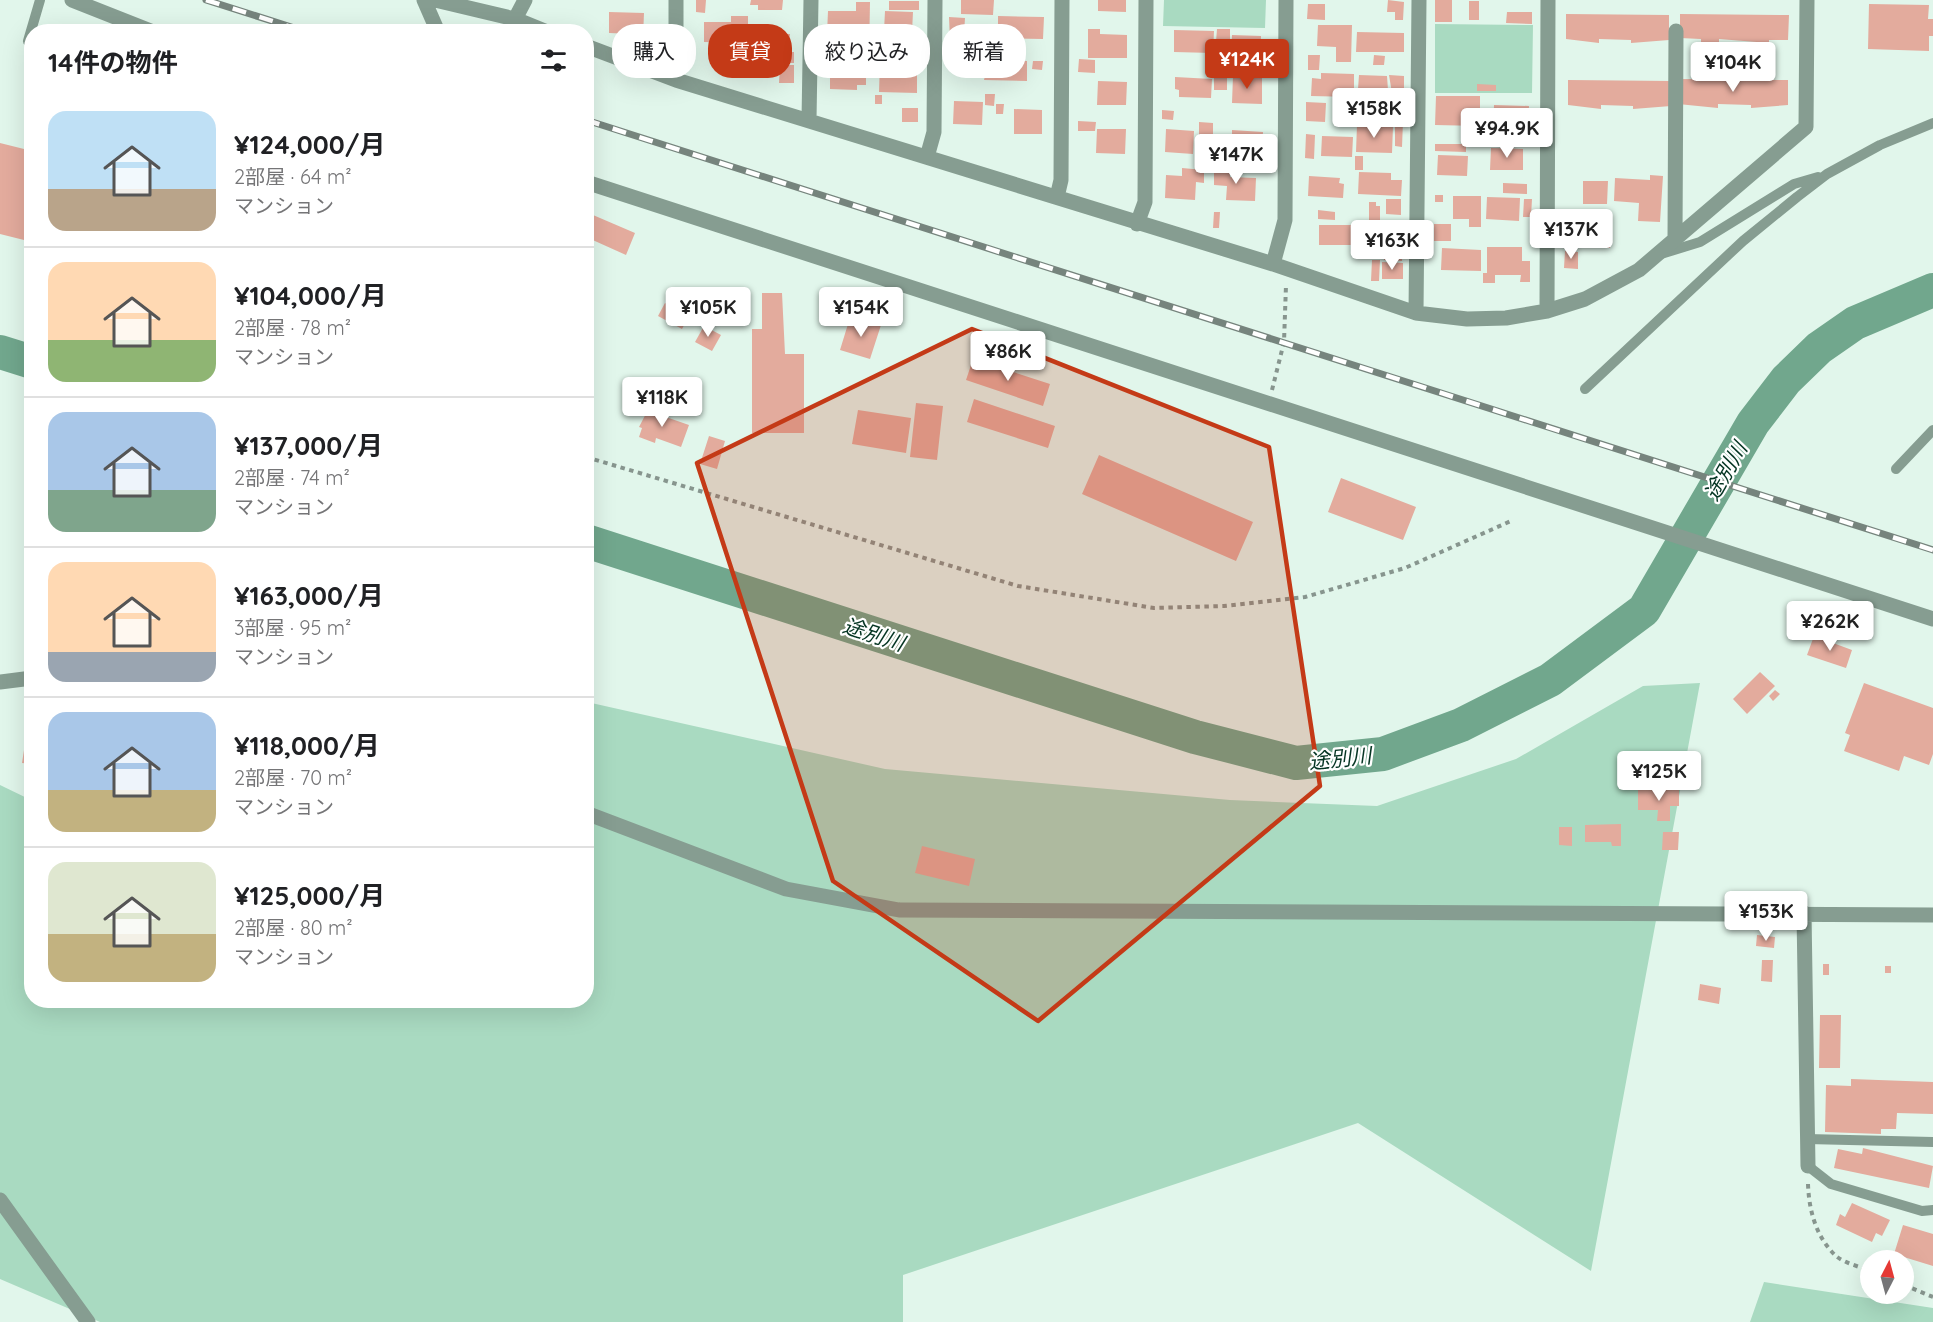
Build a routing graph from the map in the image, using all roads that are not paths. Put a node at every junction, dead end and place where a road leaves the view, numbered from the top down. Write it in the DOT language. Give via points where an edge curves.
graph roads {
  1 [pos="40,0"];
  2 [pos="72,0"];
  3 [pos="424,0"];
  4 [pos="435,0"];
  5 [pos="525,0"];
  6 [pos="676,0"];
  7 [pos="811,0"];
  8 [pos="935,0"];
  9 [pos="1062,0"];
  10 [pos="1146,0"];
  11 [pos="1286,0"];
  12 [pos="1419,0"];
  13 [pos="1548,0"];
  14 [pos="1807,0"];
  15 [pos="515,20"];
  16 [pos="33,24"];
  17 [pos="133,24"];
  18 [pos="434,24"];
  19 [pos="526,24"];
  20 [pos="1676,31"];
  21 [pos="594,49"];
  22 [pos="676,80"];
  23 [pos="810,120"];
  24 [pos="1933,123"];
  25 [pos="927,157"];
  26 [pos="1827,174"];
  27 [pos="594,185"];
  28 [pos="1057,197"];
  29 [pos="1137,224"];
  30 [pos="1675,239"];
  31 [pos="1656,255"];
  32 [pos="1280,267"];
  33 [pos="1547,311"];
  34 [pos="1416,313"];
  35 [pos="1585,388"];
  36 [pos="1933,430"];
  37 [pos="1896,469"];
  38 [pos="1933,620"];
  39 [pos="24,679"];
  40 [pos="0,682"];
  41 [pos="594,816"];
  42 [pos="1804,913"];
  43 [pos="1933,915"];
  44 [pos="1807,1139"];
  45 [pos="1933,1142"];
  46 [pos="1808,1166"];
  47 [pos="0,1200"];
  48 [pos="1933,1210"];
  49 [pos="88,1322"];
  1 -- 16 [label="lane"];
  2 -- 17 [label="street"];
  3 -- 18 [label="street"];
  4 -- 15 [label="street"];
  5 -- 15 [label="street"];
  6 -- 22 [label="street"];
  7 -- 23 [label="street"];
  8 -- 25 [label="street" via="934,132"];
  9 -- 28 [label="street" via="1061,180"];
  10 -- 29 [label="street" via="1145,202"];
  11 -- 32 [label="street" via="1285,220"];
  12 -- 34 [label="street"];
  13 -- 33 [label="street"];
  14 -- 30 [label="street" via="1806,127"];
  15 -- 19 [label="street"];
  20 -- 30 [label="street"];
  21 -- 22 [label="street"];
  22 -- 23 [label="street"];
  23 -- 25 [label="street"];
  24 -- 26 [label="lane" via="1880,145"];
  25 -- 28 [label="street"];
  26 -- 31 [label="lane" via="1794,184 1700,242"];
  26 -- 35 [label="lane" via="1743,241"];
  27 -- 38 [label="street"];
  28 -- 29 [label="street"];
  29 -- 32 [label="street"];
  30 -- 31 [label="street"];
  31 -- 33 [label="street" via="1639,270 1585,299"];
  32 -- 34 [label="street"];
  33 -- 34 [label="street" via="1467,319"];
  36 -- 37 [label="lane"];
  39 -- 40 [label="street"];
  41 -- 42 [label="street" via="786,889 899,910"];
  42 -- 43 [label="street"];
  42 -- 44 [label="street"];
  44 -- 45 [label="lane"];
  44 -- 46 [label="street"];
  46 -- 48 [label="lane" via="1831,1184 1922,1211"];
  47 -- 49 [label="street"];
}
